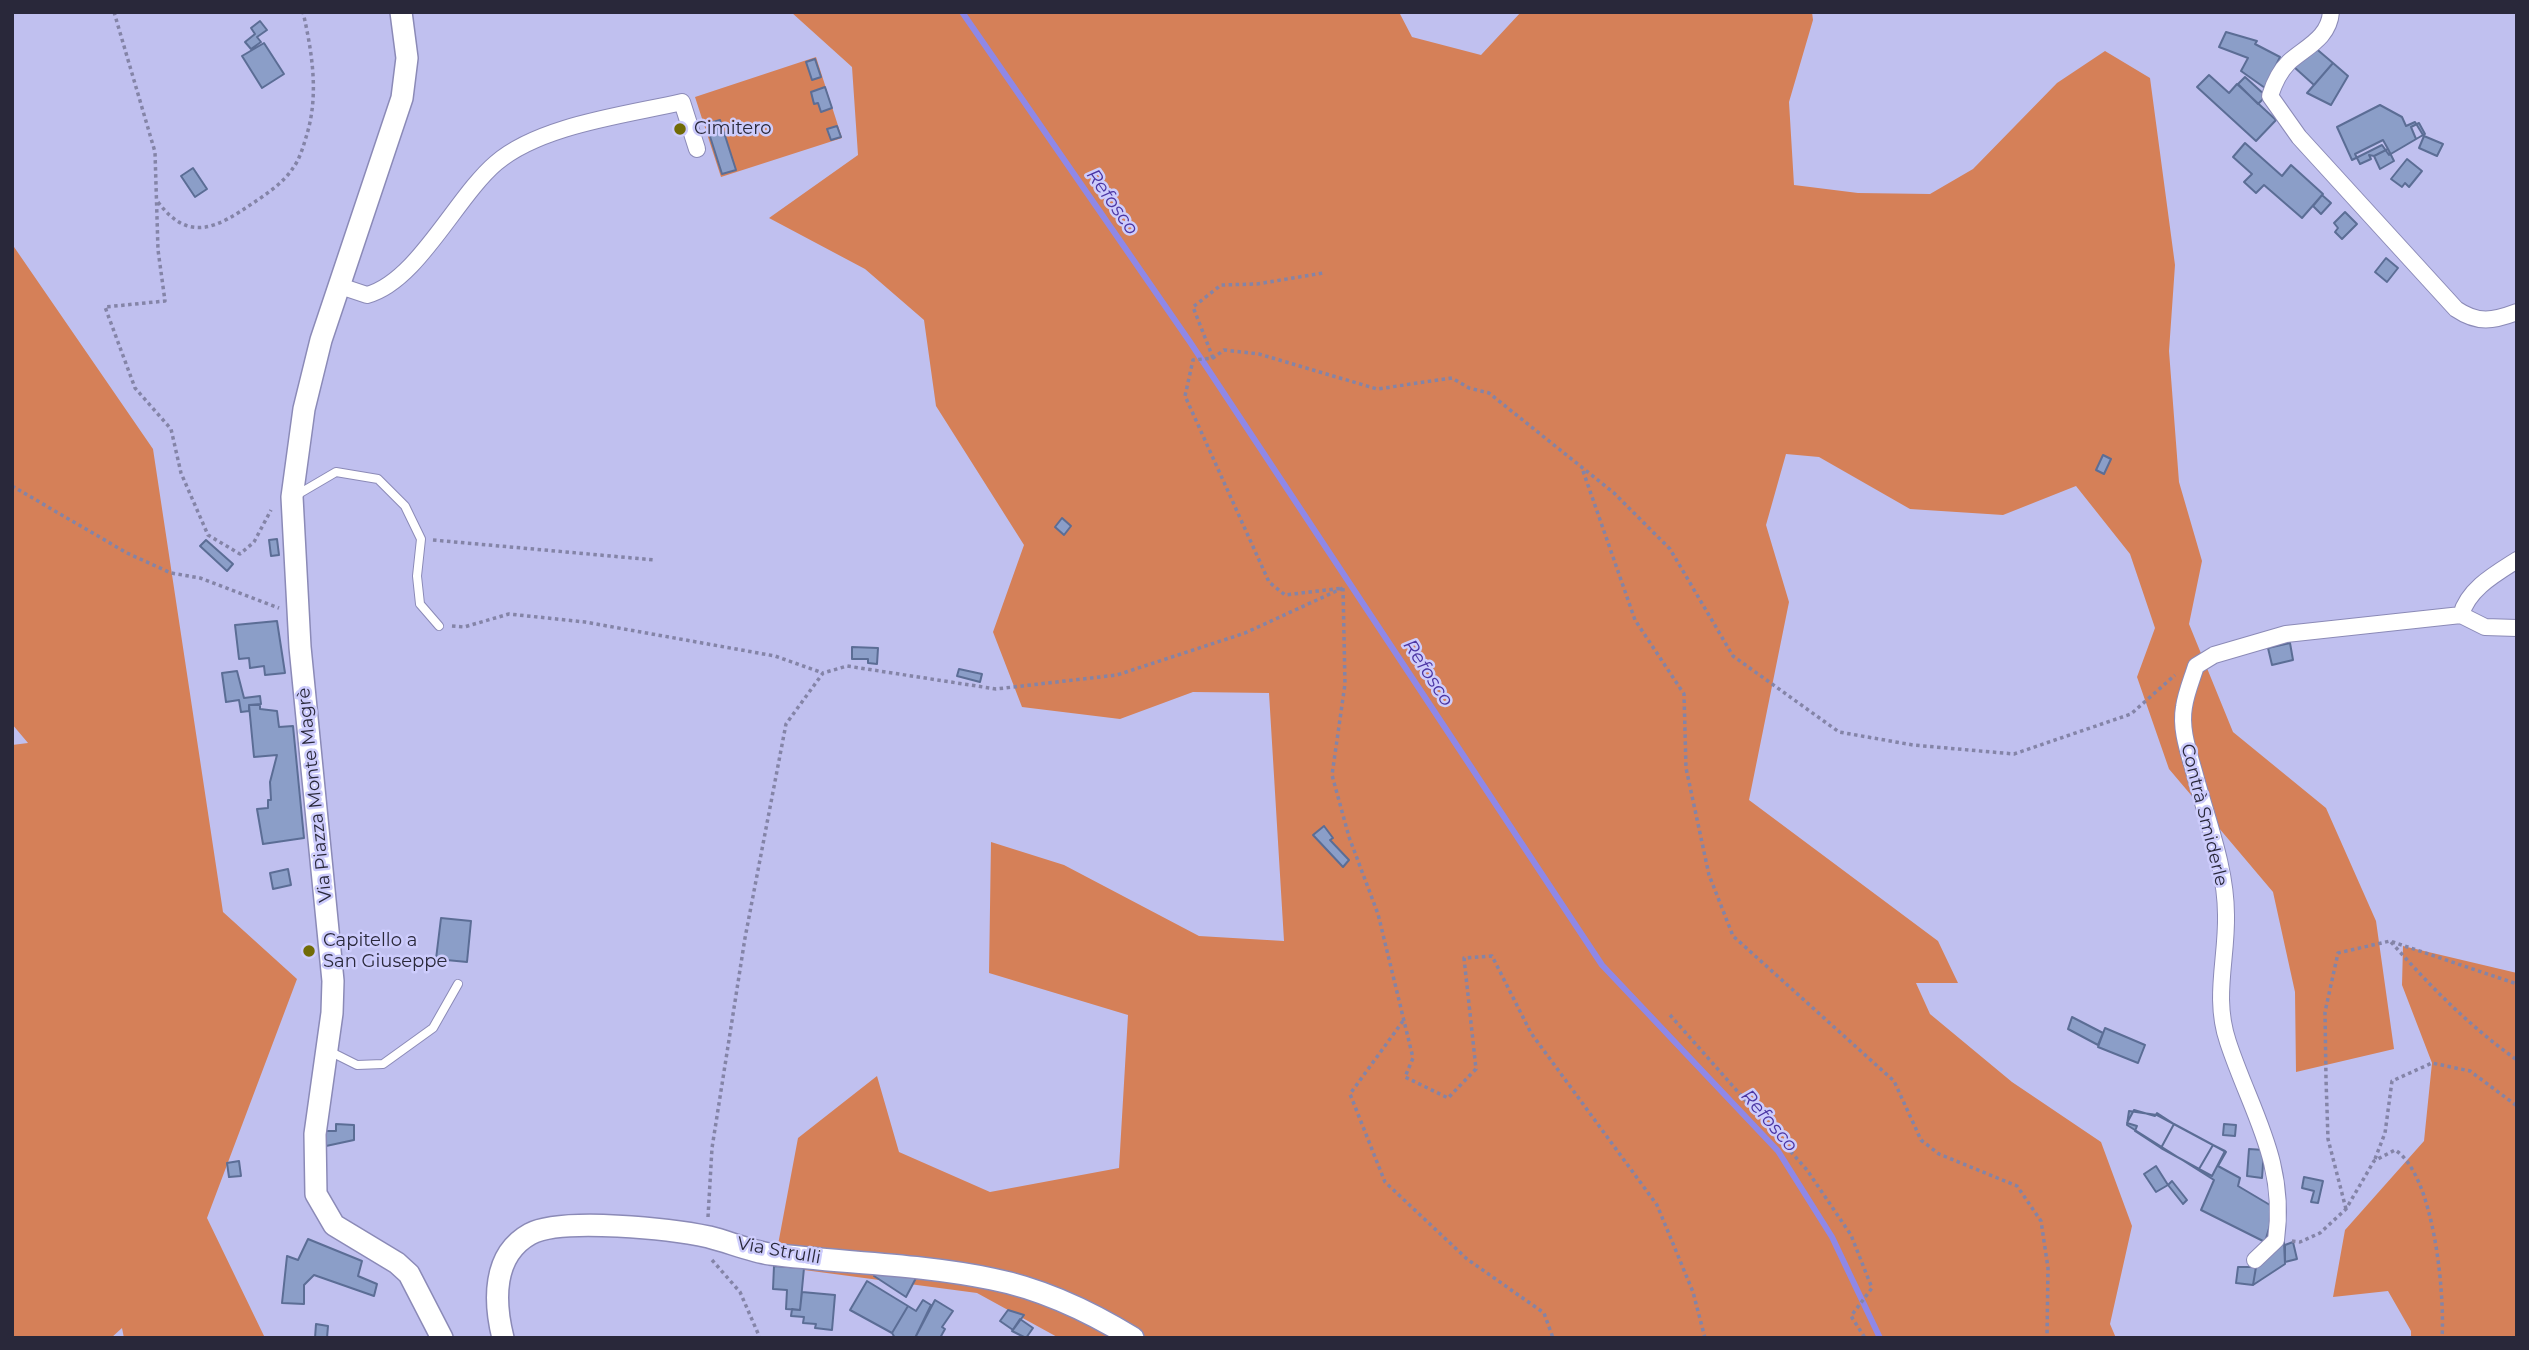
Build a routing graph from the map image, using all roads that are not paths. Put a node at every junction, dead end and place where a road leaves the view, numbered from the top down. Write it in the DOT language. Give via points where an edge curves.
graph roads {
  1 [pos="401,12"];
  2 [pos="2330,12"];
  3 [pos="697,149"];
  4 [pos="340,286"];
  5 [pos="2517,312"];
  6 [pos="292,497"];
  7 [pos="2517,560"];
  8 [pos="2461,615"];
  9 [pos="439,626"];
  10 [pos="2517,628"];
  11 [pos="458,984"];
  12 [pos="327,1049"];
  13 [pos="2255,1260"];
  14 [pos="442,1338"];
  15 [pos="503,1338"];
  16 [pos="1133,1338"];
  1 -- 4 [label="street, Via Piazza Monte Magrè" via="407,58 402,98"];
  2 -- 5 [label="street" via="2323,35 2288,63 2275,80 2270,96 2278,110 2456,309 2486,322"];
  3 -- 4 [label="street" via="682,102 544,134 495,163 394,283 367,295"];
  4 -- 6 [label="street, Via Piazza Monte Magrè" via="304,409"];
  6 -- 9 [label="lane" via="336,472 378,479 405,506 421,539 420,604"];
  6 -- 12 [label="street, Via Piazza Monte Magrè" via="297,611 333,981"];
  7 -- 8 [label="street" via="2474,592"];
  8 -- 10 [label="street" via="2485,626"];
  8 -- 13 [label="street, Contrà Smiderle" via="2286,634 2214,654 2196,666 2184,707 2184,733 2219,863 2227,914 2219,988 2221,1013 2278,1181 2276,1240"];
  11 -- 12 [label="lane" via="433,1028 383,1064 357,1065"];
  12 -- 14 [label="street, Via Piazza Monte Magrè" via="315,1134 316,1194 334,1225 409,1273"];
  15 -- 16 [label="street, Via Strulli" via="495,1306 496,1286 511,1252 531,1234 550,1226 585,1224 707,1237 767,1253 991,1278 1067,1302"];
}
